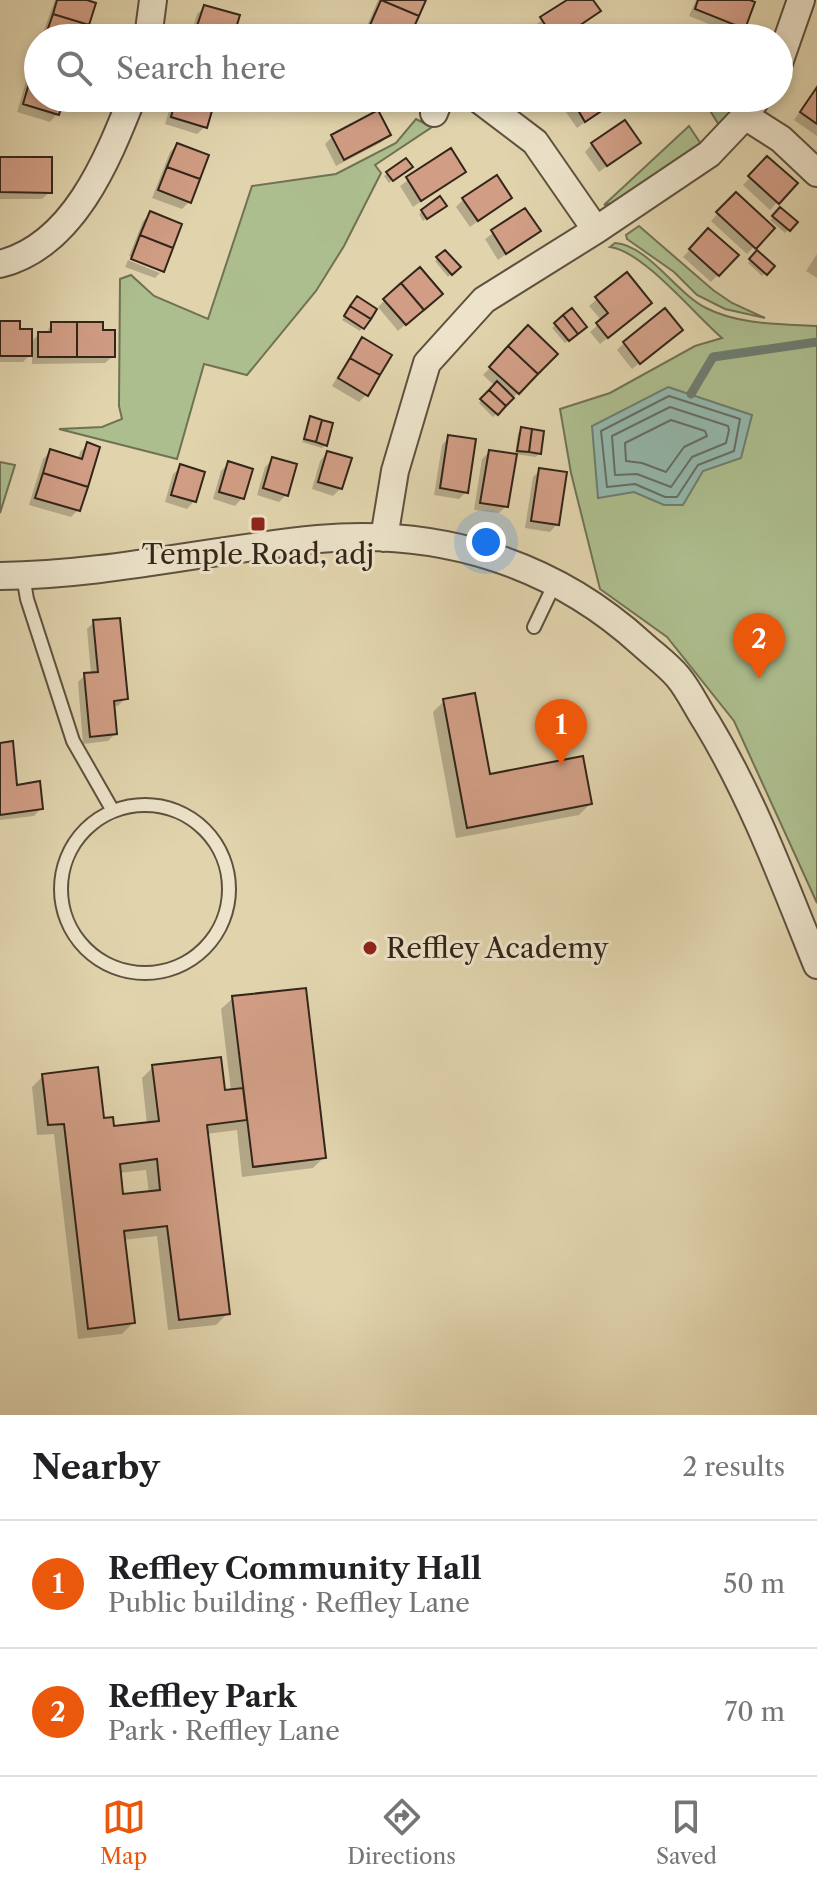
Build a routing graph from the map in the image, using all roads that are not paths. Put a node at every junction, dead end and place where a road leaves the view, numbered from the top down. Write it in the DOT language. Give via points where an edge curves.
graph roads {
  1 [pos="153,0"];
  2 [pos="801,0"];
  3 [pos="150,24"];
  4 [pos="793,24"];
  5 [pos="126,112"];
  6 [pos="495,112"];
  7 [pos="747,112"];
  8 [pos="756,112"];
  9 [pos="817,173"];
  10 [pos="596,230"];
  11 [pos="0,264"];
  12 [pos="384,538"];
  13 [pos="11,576"];
  14 [pos="555,583"];
  15 [pos="534,627"];
  16 [pos="113,811"];
  17 [pos="817,965"];
  1 -- 3 [label="street"];
  2 -- 4 [label="street"];
  5 -- 11 [label="street" via="67,221 42,244"];
  6 -- 10 [label="street" via="535,142"];
  7 -- 10 [label="street" via="709,154"];
  8 -- 9 [label="street"];
  10 -- 12 [label="street" via="484,300 427,363 395,471"];
  12 -- 13 [label="street" via="320,539 87,572"];
  12 -- 14 [label="street" via="449,543 506,559"];
  13 -- 16 [label="lane" via="27,599 73,741"];
  14 -- 15 [label="lane"];
  14 -- 17 [label="street" via="622,626 678,677 758,819"];
  16 -- 16 [label="lane" via="147,805 182,813 209,834 223,857 229,883 224,918 205,948 177,967 145,973 112,966 85,948 67,920 60,888 67,857 85,830"];
}
